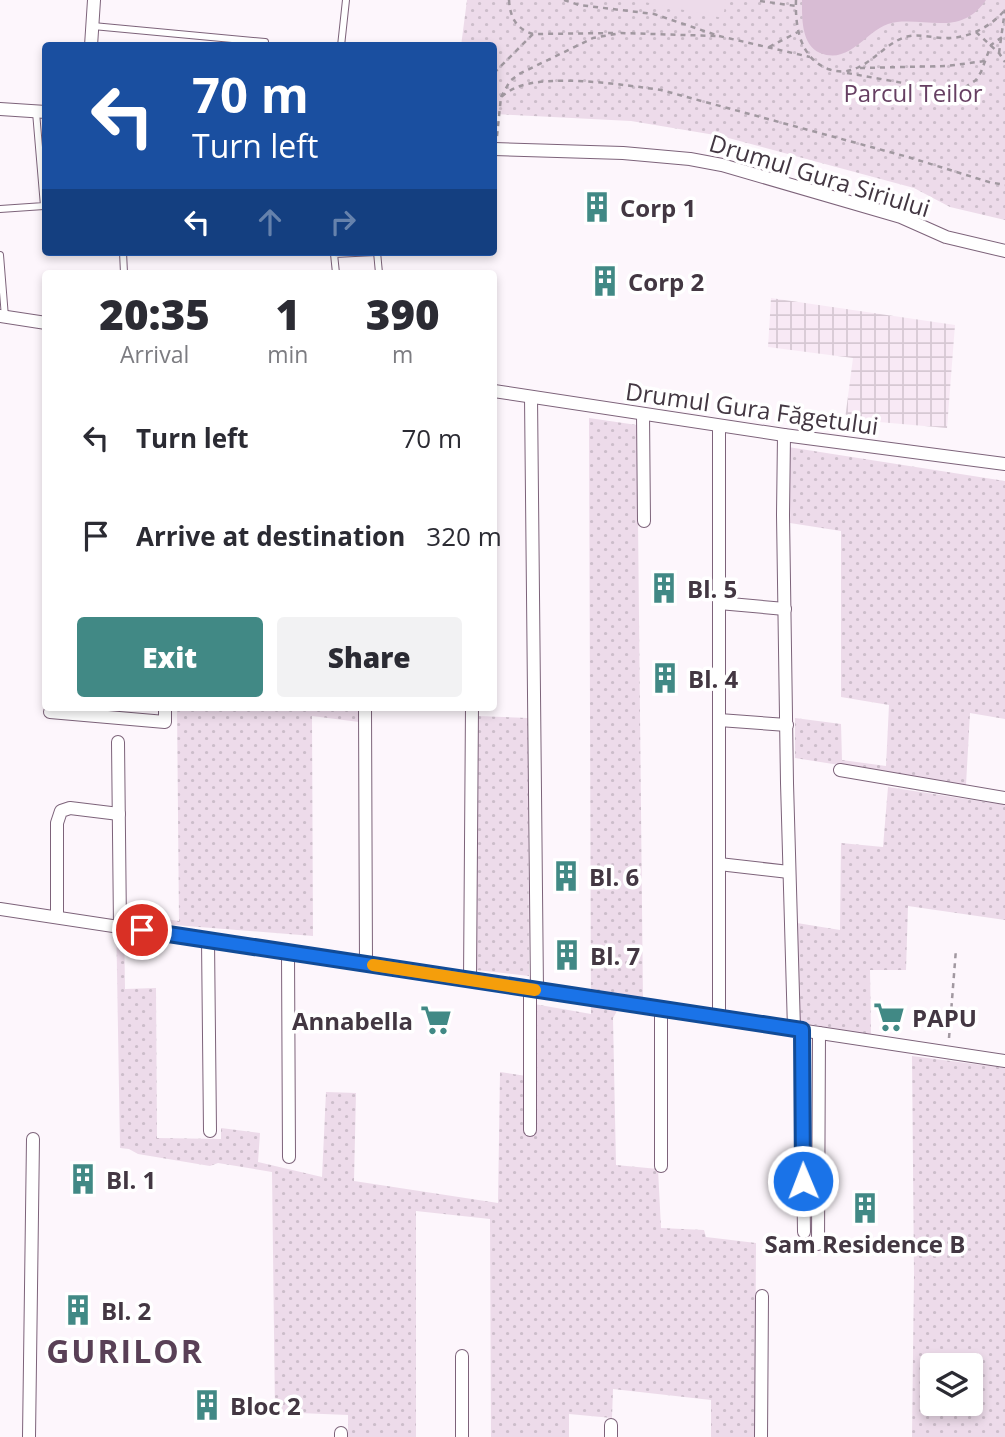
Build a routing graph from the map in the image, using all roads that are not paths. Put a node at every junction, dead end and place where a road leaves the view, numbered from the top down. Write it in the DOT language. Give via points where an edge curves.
graph roads {
  1 [pos="94,0"];
  2 [pos="346,0"];
  3 [pos="92,25"];
  4 [pos="91,42"];
  5 [pos="265,42"];
  6 [pos="341,42"];
  7 [pos="0,108"];
  8 [pos="41,111"];
  9 [pos="42,143"];
  10 [pos="497,149"];
  11 [pos="42,206"];
  12 [pos="0,209"];
  13 [pos="1005,251"];
  14 [pos="0,255"];
  15 [pos="2,317"];
  16 [pos="42,322"];
  17 [pos="497,391"];
  18 [pos="531,397"];
  19 [pos="643,414"];
  20 [pos="719,426"];
  21 [pos="784,435"];
  22 [pos="1005,464"];
  23 [pos="644,521"];
  24 [pos="719,603"];
  25 [pos="785,609"];
  26 [pos="165,711"];
  27 [pos="365,711"];
  28 [pos="472,711"];
  29 [pos="50,712"];
  30 [pos="719,720"];
  31 [pos="787,725"];
  32 [pos="118,742"];
  33 [pos="839,770"];
  34 [pos="1005,798"];
  35 [pos="119,814"];
  36 [pos="719,864"];
  37 [pos="789,872"];
  38 [pos="0,909"];
  39 [pos="57,917"];
  40 [pos="120,927"];
  41 [pos="208,940"];
  42 [pos="288,952"];
  43 [pos="366,964"];
  44 [pos="470,980"];
  45 [pos="533,989"];
  46 [pos="661,1009"];
  47 [pos="719,1017"];
  48 [pos="798,1029"];
  49 [pos="819,1033"];
  50 [pos="1005,1061"];
  51 [pos="530,1129"];
  52 [pos="210,1131"];
  53 [pos="33,1139"];
  54 [pos="289,1157"];
  55 [pos="662,1166"];
  56 [pos="804,1231"];
  57 [pos="818,1244"];
  58 [pos="762,1296"];
  59 [pos="462,1356"];
  60 [pos="29,1437"];
  61 [pos="462,1437"];
  62 [pos="761,1437"];
  1 -- 3 [label="street"];
  2 -- 6 [label="lane"];
  3 -- 4 [label="street"];
  3 -- 5 [label="lane"];
  7 -- 8 [label="street"];
  8 -- 9 [label="lane"];
  10 -- 13 [label="street, Drumul Gura Siriului" via="634,153 722,165 901,217 946,237"];
  11 -- 12 [label="lane"];
  14 -- 15 [label="lane"];
  15 -- 16 [label="street"];
  17 -- 18 [label="street, Drumul Gura Făgetului"];
  18 -- 19 [label="street, Drumul Gura Făgetului"];
  18 -- 45 [label="street"];
  19 -- 20 [label="street, Drumul Gura Făgetului"];
  19 -- 23 [label="street"];
  20 -- 21 [label="street, Drumul Gura Făgetului"];
  20 -- 24 [label="street"];
  21 -- 22 [label="street, Drumul Gura Făgetului"];
  21 -- 25 [label="street"];
  24 -- 25 [label="street"];
  24 -- 30 [label="street"];
  25 -- 31 [label="street"];
  26 -- 29 [label="street" via="165,722"];
  27 -- 43 [label="street"];
  28 -- 44 [label="street"];
  30 -- 31 [label="street"];
  30 -- 36 [label="street"];
  31 -- 37 [label="street"];
  32 -- 35 [label="street"];
  33 -- 34 [label="street"];
  35 -- 39 [label="street" via="61,811 57,823"];
  35 -- 40 [label="street"];
  36 -- 37 [label="street"];
  36 -- 47 [label="street"];
  37 -- 48 [label="street"];
  38 -- 39 [label="street"];
  39 -- 40 [label="street"];
  40 -- 41 [label="street"];
  41 -- 42 [label="street"];
  41 -- 52 [label="street"];
  42 -- 43 [label="street"];
  42 -- 54 [label="street"];
  43 -- 44 [label="street"];
  44 -- 45 [label="street"];
  45 -- 46 [label="street"];
  45 -- 51 [label="street"];
  46 -- 47 [label="street"];
  46 -- 55 [label="street"];
  47 -- 48 [label="street"];
  48 -- 49 [label="street"];
  48 -- 56 [label="street"];
  49 -- 50 [label="street"];
  49 -- 57 [label="street"];
  53 -- 60 [label="street"];
  58 -- 62 [label="street"];
  59 -- 61 [label="street"];
}
